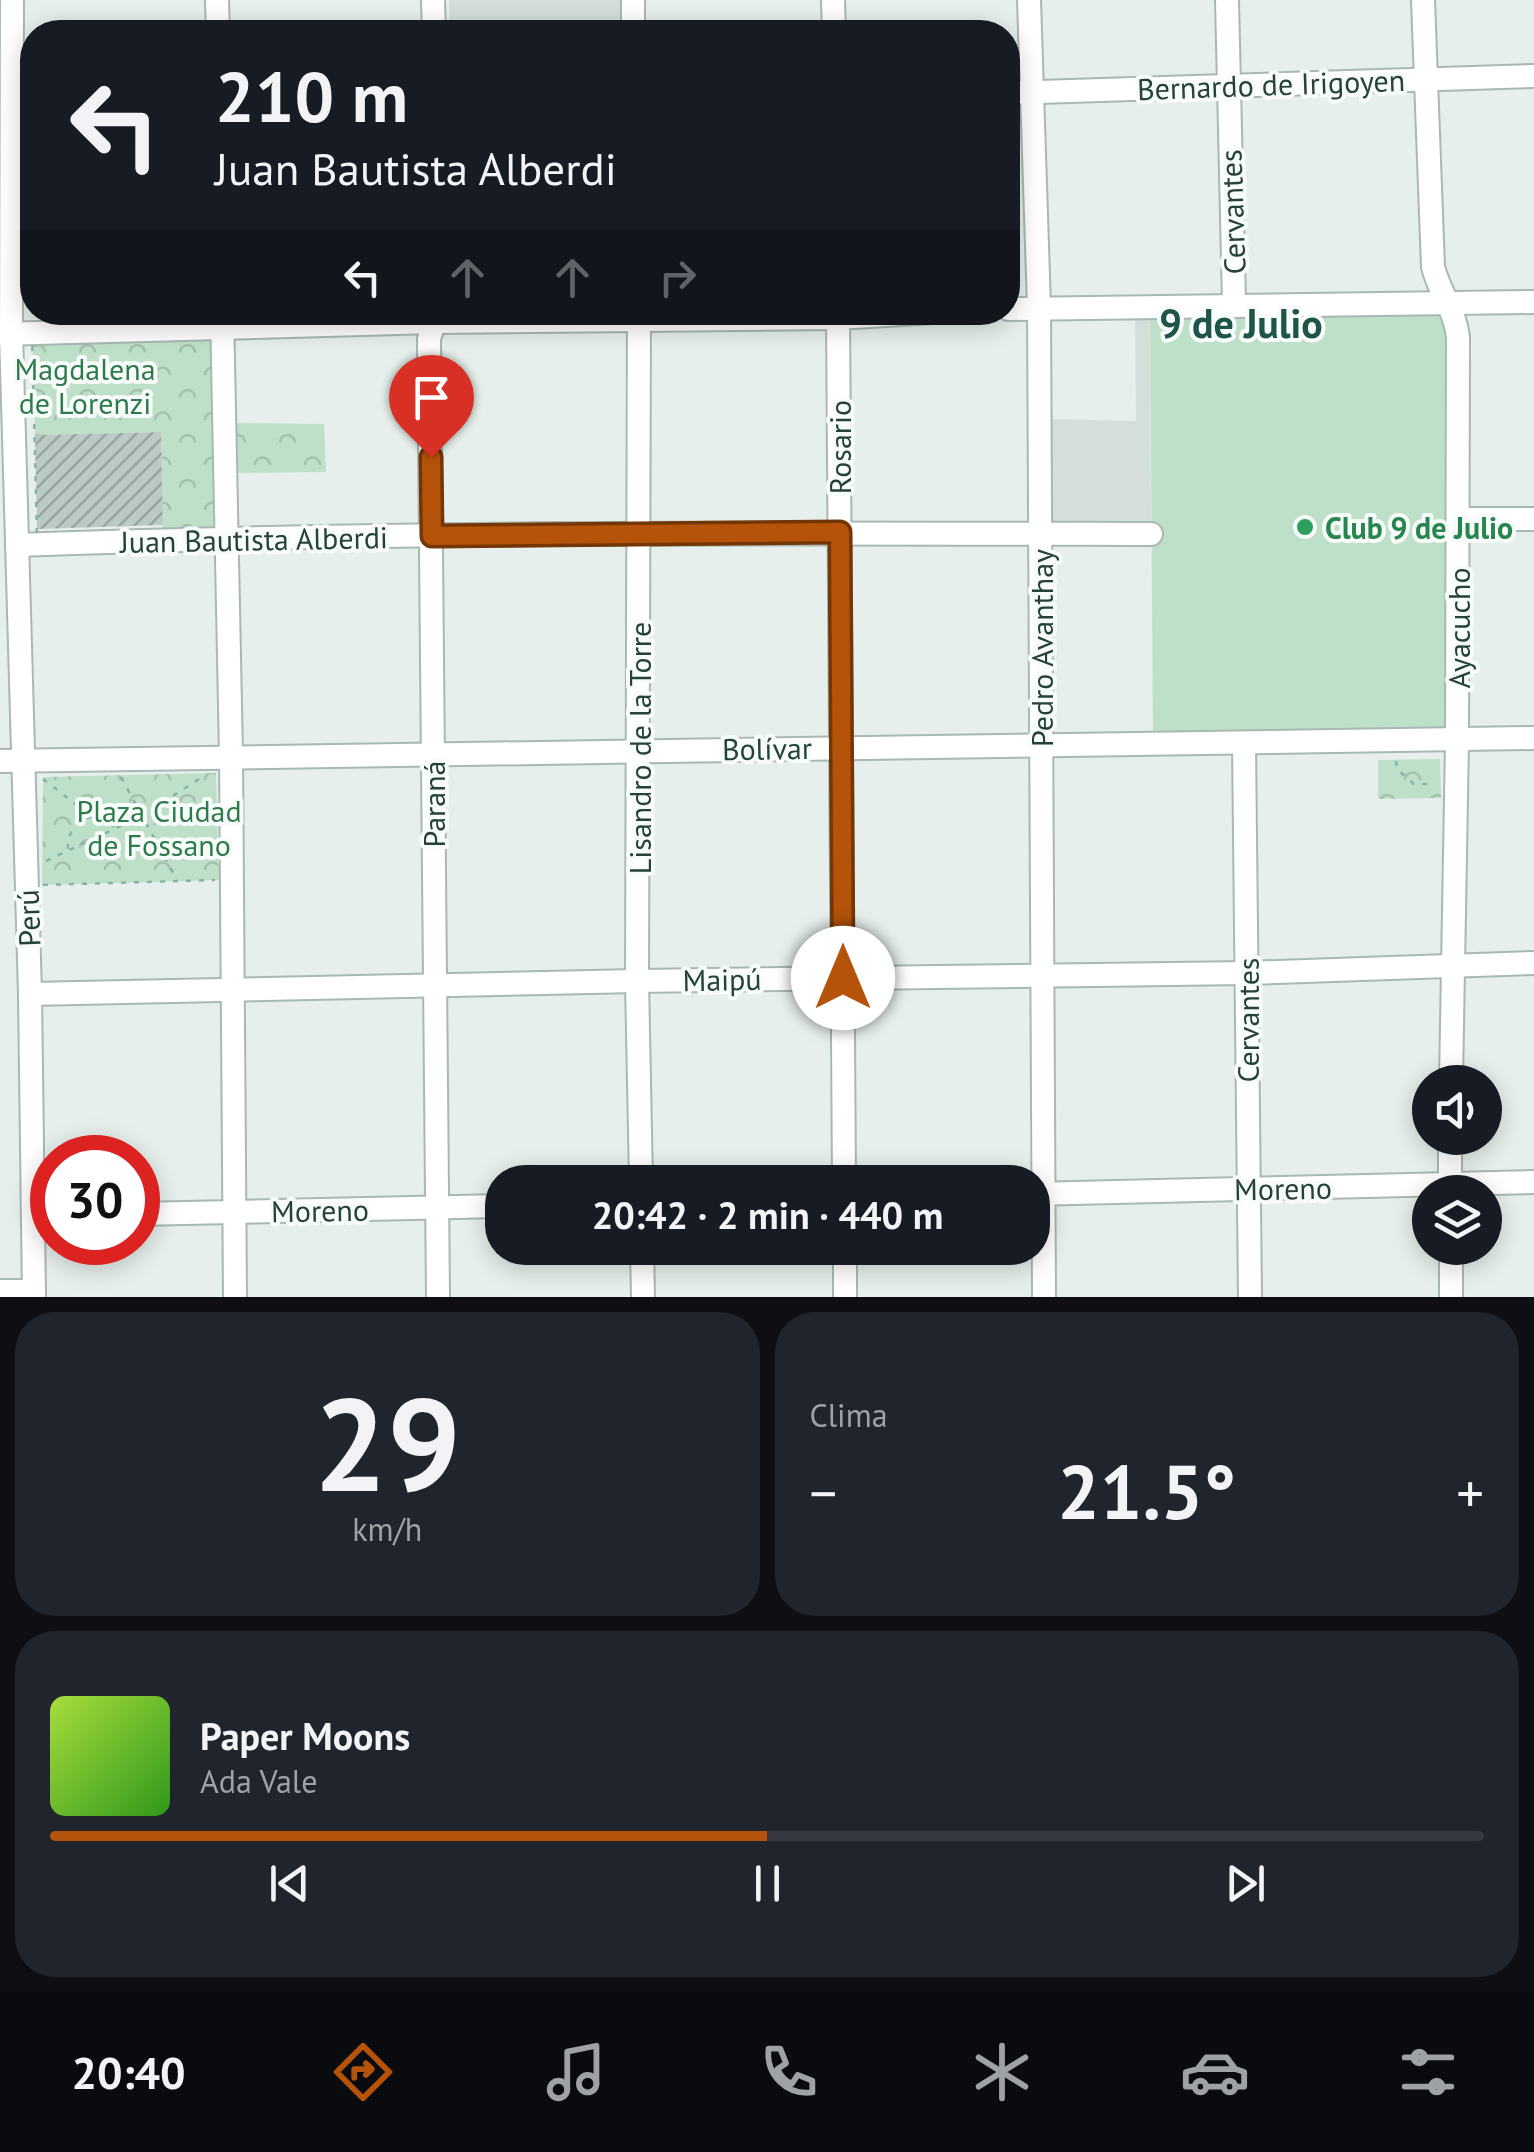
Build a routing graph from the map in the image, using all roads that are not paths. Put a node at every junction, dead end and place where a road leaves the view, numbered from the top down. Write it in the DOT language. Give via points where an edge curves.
graph roads {
  1 [pos="12,0"];
  2 [pos="1029,0"];
  3 [pos="1227,0"];
  4 [pos="1423,0"];
  5 [pos="1534,76"];
  6 [pos="1426,78"];
  7 [pos="1229,88"];
  8 [pos="1020,92"];
  9 [pos="1032,92"];
  10 [pos="15,119"];
  11 [pos="1534,302"];
  12 [pos="1234,303"];
  13 [pos="1447,304"];
  14 [pos="1039,307"];
  15 [pos="1020,308"];
  16 [pos="148,325"];
  17 [pos="222,325"];
  18 [pos="434,325"];
  19 [pos="639,325"];
  20 [pos="838,325"];
  21 [pos="14,334"];
  22 [pos="1458,519"];
  23 [pos="1534,519"];
  24 [pos="840,532"];
  25 [pos="1040,534"];
  26 [pos="1151,534"];
  27 [pos="640,535"];
  28 [pos="432,536"];
  29 [pos="226,538"];
  30 [pos="17,545"];
  31 [pos="1534,738"];
  32 [pos="1457,742"];
  33 [pos="1041,744"];
  34 [pos="1244,744"];
  35 [pos="841,747"];
  36 [pos="640,750"];
  37 [pos="433,753"];
  38 [pos="231,756"];
  39 [pos="21,766"];
  40 [pos="1534,963"];
  41 [pos="1453,965"];
  42 [pos="1248,973"];
  43 [pos="1040,974"];
  44 [pos="843,978"];
  45 [pos="636,980"];
  46 [pos="435,987"];
  47 [pos="233,991"];
  48 [pos="30,994"];
  49 [pos="1451,1065"];
  50 [pos="38,1135"];
  51 [pos="641,1165"];
  52 [pos="844,1165"];
  53 [pos="1037,1165"];
  54 [pos="1534,1182"];
  55 [pos="1502,1184"];
  56 [pos="1248,1188"];
  57 [pos="1412,1188"];
  58 [pos="1050,1194"];
  59 [pos="485,1206"];
  60 [pos="438,1207"];
  61 [pos="235,1212"];
  62 [pos="160,1214"];
  63 [pos="37,1265"];
  64 [pos="642,1265"];
  65 [pos="845,1265"];
  66 [pos="1042,1265"];
  67 [pos="1451,1265"];
  68 [pos="0,1291"];
  69 [pos="34,1294"];
  70 [pos="235,1297"];
  71 [pos="438,1297"];
  72 [pos="643,1297"];
  73 [pos="845,1297"];
  74 [pos="1044,1297"];
  75 [pos="1250,1297"];
  76 [pos="1452,1297"];
  1 -- 10 [label="street, Perú"];
  2 -- 9 [label="street, Pedro Avanthay"];
  3 -- 7 [label="street, Cervantes"];
  4 -- 6 [label="street, Ayacucho"];
  5 -- 6 [label="street, Bernardo de Irigoyen"];
  6 -- 7 [label="street, Bernardo de Irigoyen"];
  6 -- 13 [label="street, Ayacucho" via="1433,268"];
  7 -- 9 [label="street, Bernardo de Irigoyen"];
  7 -- 12 [label="street, Cervantes"];
  8 -- 9 [label="street, Bernardo de Irigoyen"];
  9 -- 14 [label="street, Pedro Avanthay"];
  10 -- 21 [label="street, Perú"];
  11 -- 13 [label="street"];
  12 -- 13 [label="street"];
  12 -- 14 [label="street"];
  13 -- 22 [label="street, Ayacucho" via="1458,337"];
  14 -- 15 [label="street"];
  14 -- 25 [label="street, Pedro Avanthay"];
  16 -- 21 [label="street"];
  17 -- 29 [label="street"];
  18 -- 28 [label="street, Paraná"];
  19 -- 27 [label="street, Lisandro de la Torre"];
  20 -- 24 [label="street, Rosario"];
  21 -- 30 [label="street, Perú"];
  22 -- 23 [label="street"];
  22 -- 32 [label="street, Ayacucho"];
  24 -- 25 [label="street, Juan Bautista Alberdi"];
  24 -- 27 [label="street, Juan Bautista Alberdi"];
  24 -- 35 [label="street, Rosario"];
  25 -- 26 [label="street, Juan Bautista Alberdi"];
  25 -- 33 [label="street, Pedro Avanthay"];
  27 -- 28 [label="street, Juan Bautista Alberdi"];
  27 -- 36 [label="street, Lisandro de la Torre"];
  28 -- 29 [label="street, Juan Bautista Alberdi"];
  28 -- 37 [label="street, Paraná"];
  29 -- 30 [label="street, Juan Bautista Alberdi"];
  29 -- 38 [label="street"];
  30 -- 39 [label="street, Perú"];
  31 -- 32 [label="street, Bolívar"];
  32 -- 34 [label="street, Bolívar"];
  32 -- 41 [label="street, Ayacucho"];
  33 -- 34 [label="street, Bolívar"];
  33 -- 35 [label="street, Bolívar"];
  33 -- 43 [label="street, Pedro Avanthay"];
  34 -- 42 [label="street, Cervantes"];
  35 -- 36 [label="street, Bolívar"];
  35 -- 44 [label="street, Rosario"];
  36 -- 37 [label="street, Bolívar"];
  36 -- 45 [label="street, Lisandro de la Torre"];
  37 -- 38 [label="street, Bolívar"];
  37 -- 46 [label="street, Paraná"];
  38 -- 39 [label="street, Bolívar"];
  38 -- 47 [label="street"];
  39 -- 48 [label="street, Perú"];
  40 -- 41 [label="street, Maipú"];
  41 -- 42 [label="street, Maipú"];
  41 -- 49 [label="street, Ayacucho"];
  42 -- 43 [label="street, Maipú"];
  42 -- 56 [label="street, Cervantes"];
  43 -- 44 [label="street, Maipú"];
  43 -- 53 [label="street, Pedro Avanthay"];
  44 -- 45 [label="street, Maipú"];
  44 -- 52 [label="street, Rosario"];
  45 -- 46 [label="street, Maipú"];
  45 -- 51 [label="street, Lisandro de la Torre"];
  46 -- 47 [label="street, Maipú"];
  46 -- 60 [label="street, Paraná"];
  47 -- 48 [label="street, Maipú"];
  47 -- 61 [label="street"];
  48 -- 50 [label="street, Perú"];
  54 -- 55 [label="street, Moreno"];
  56 -- 57 [label="street, Moreno"];
  56 -- 58 [label="street, Moreno"];
  56 -- 75 [label="street, Cervantes"];
  59 -- 60 [label="street, Moreno"];
  60 -- 61 [label="street, Moreno"];
  60 -- 71 [label="street, Paraná"];
  61 -- 62 [label="street, Moreno"];
  61 -- 70 [label="street"];
  63 -- 69 [label="street, Perú"];
  64 -- 72 [label="street"];
  65 -- 73 [label="street"];
  66 -- 74 [label="street, Pedro Avanthay"];
  67 -- 76 [label="street"];
  68 -- 69 [label="street"];
}
